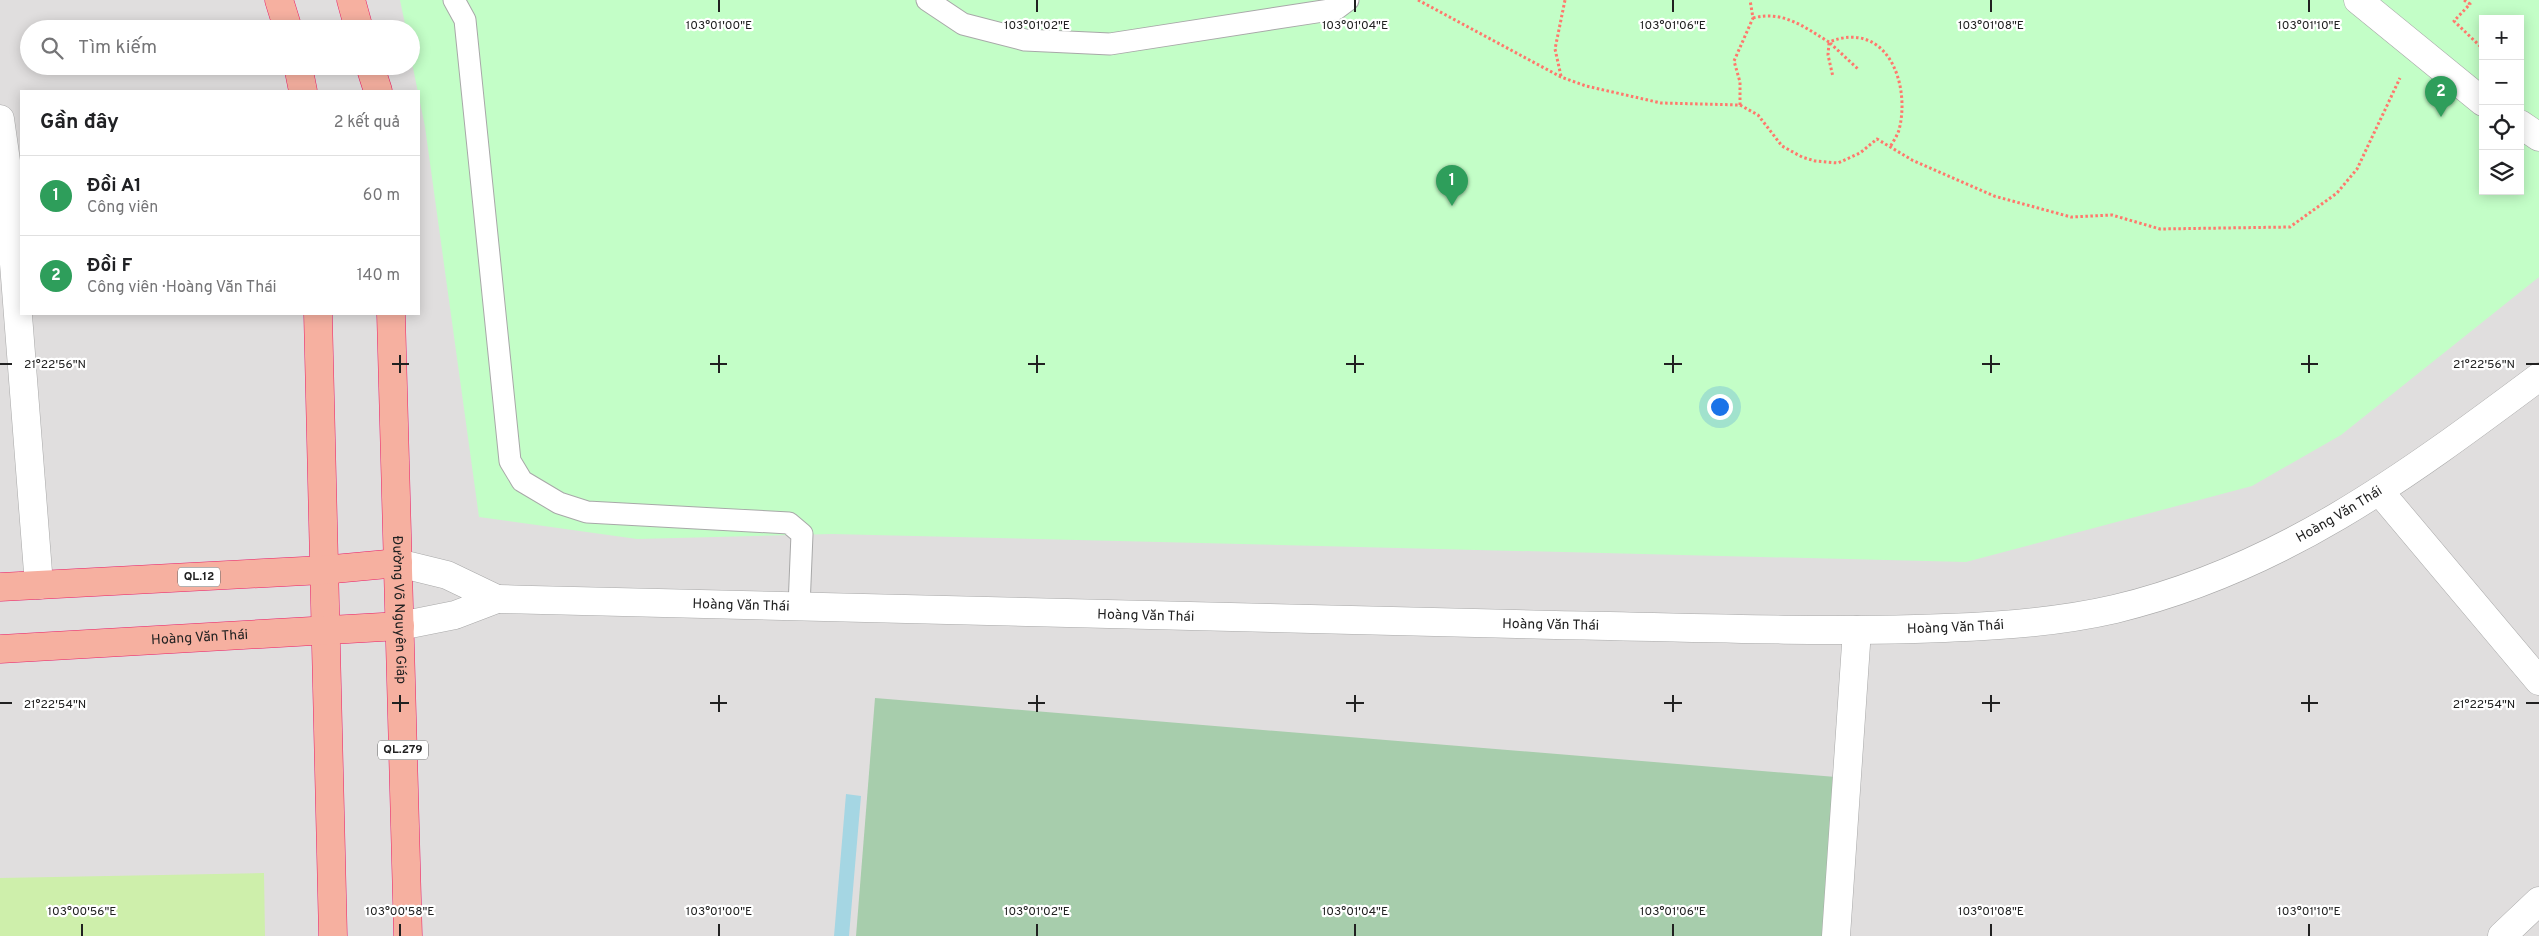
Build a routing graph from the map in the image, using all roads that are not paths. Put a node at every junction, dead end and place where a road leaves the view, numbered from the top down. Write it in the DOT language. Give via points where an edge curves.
graph roads {
  1 [pos="279,0"];
  2 [pos="351,0"];
  3 [pos="454,0"];
  4 [pos="927,0"];
  5 [pos="1348,0"];
  6 [pos="2358,0"];
  7 [pos="285,20"];
  8 [pos="357,20"];
  9 [pos="300,75"];
  10 [pos="373,75"];
  11 [pos="303,90"];
  12 [pos="378,90"];
  13 [pos="2479,99"];
  14 [pos="0,120"];
  15 [pos="2524,127"];
  16 [pos="2539,137"];
  17 [pos="318,315"];
  18 [pos="391,315"];
  19 [pos="2539,377"];
  20 [pos="2380,492"];
  21 [pos="398,563"];
  22 [pos="323,570"];
  23 [pos="39,585"];
  24 [pos="0,587"];
  25 [pos="497,599"];
  26 [pos="800,607"];
  27 [pos="400,626"];
  28 [pos="326,630"];
  29 [pos="1857,630"];
  30 [pos="0,649"];
  31 [pos="2539,681"];
  32 [pos="2539,901"];
  33 [pos="333,936"];
  34 [pos="408,936"];
  35 [pos="1836,936"];
  36 [pos="2502,936"];
  1 -- 7 [label="highway"];
  2 -- 8 [label="highway"];
  3 -- 26 [label="lane" via="465,20 510,460 522,481 559,503 587,512 789,523 802,534"];
  4 -- 5 [label="lane" via="963,24 1025,40 1110,44 1336,9"];
  6 -- 13 [label="street"];
  9 -- 11 [label="highway"];
  10 -- 12 [label="highway"];
  14 -- 23 [label="street"];
  15 -- 16 [label="street"];
  17 -- 22 [label="highway"];
  18 -- 21 [label="highway, Đường Võ Nguyên Giáp / QL.279"];
  19 -- 20 [label="street, Hoàng Văn Thái"];
  20 -- 29 [label="street, Hoàng Văn Thái" via="2309,534 2244,566 2114,609 1992,627"];
  20 -- 31 [label="street"];
  21 -- 22 [label="highway, QL.12"];
  21 -- 25 [label="street" via="447,576"];
  21 -- 27 [label="highway, Đường Võ Nguyên Giáp / QL.279"];
  22 -- 23 [label="highway, QL.12"];
  22 -- 28 [label="highway"];
  23 -- 24 [label="highway, QL.12"];
  25 -- 26 [label="street, Hoàng Văn Thái"];
  25 -- 27 [label="street" via="455,615"];
  26 -- 29 [label="street, Hoàng Văn Thái"];
  27 -- 28 [label="highway, Hoàng Văn Thái"];
  27 -- 34 [label="highway, Đường Võ Nguyên Giáp / QL.279"];
  28 -- 30 [label="highway, Hoàng Văn Thái"];
  28 -- 33 [label="highway"];
  29 -- 35 [label="street"];
  32 -- 36 [label="street"];
}
